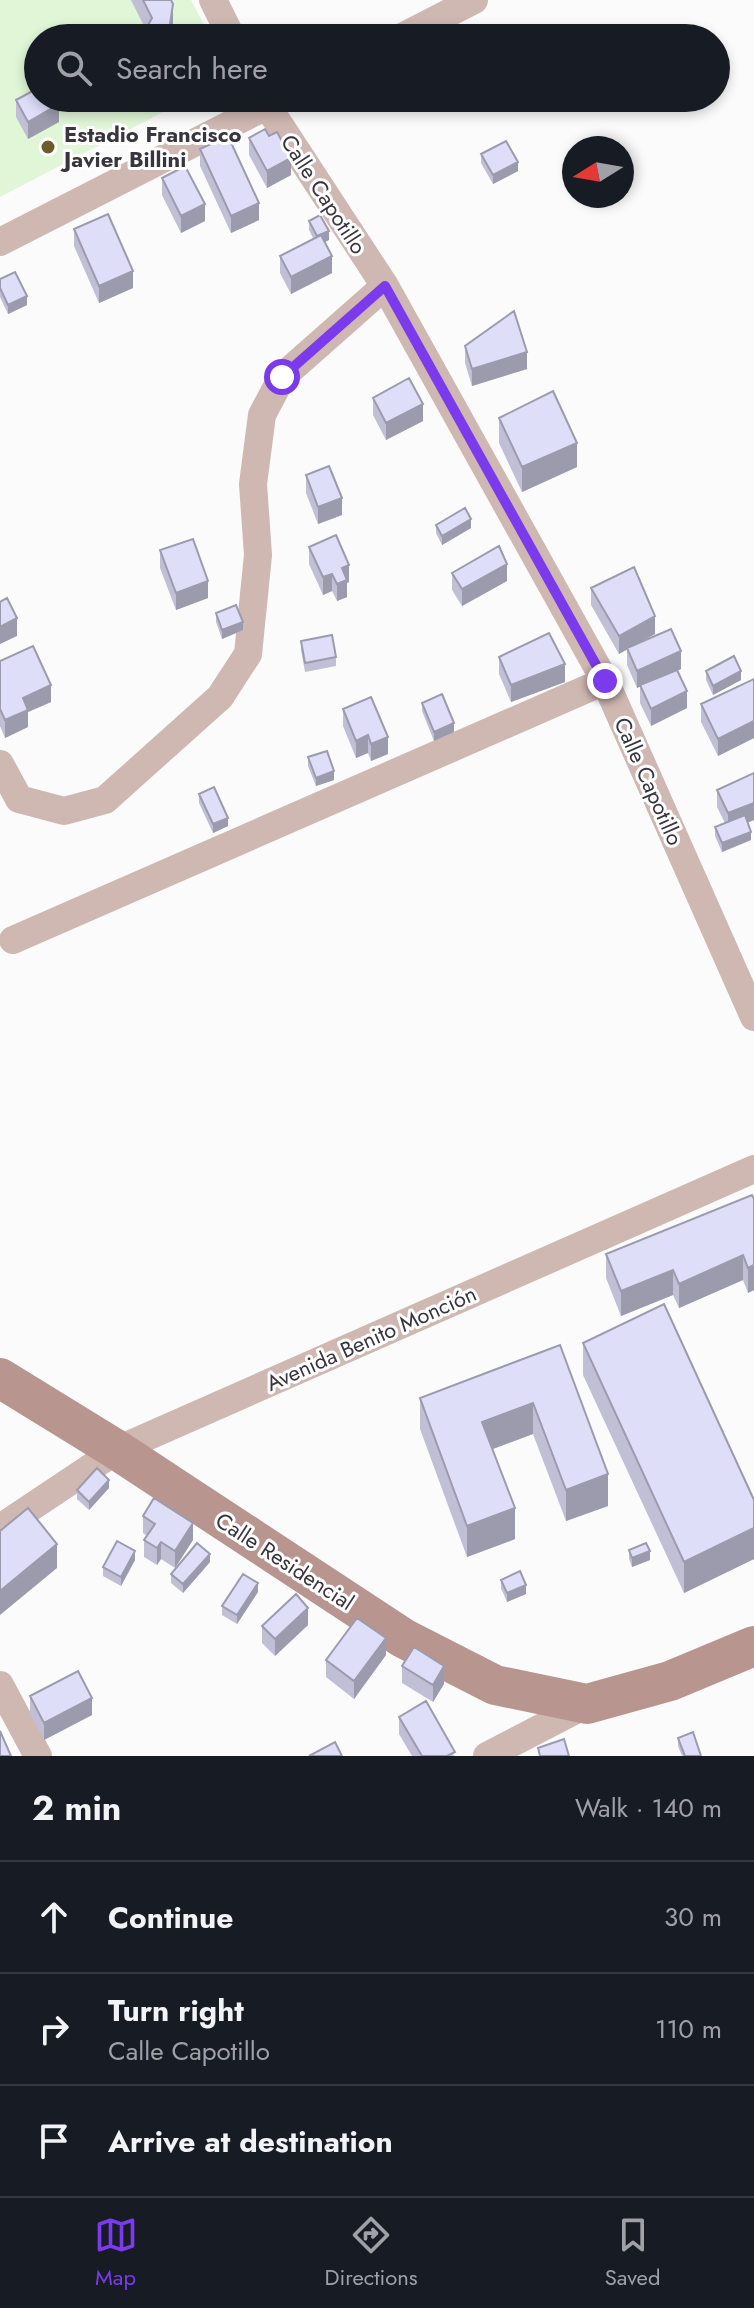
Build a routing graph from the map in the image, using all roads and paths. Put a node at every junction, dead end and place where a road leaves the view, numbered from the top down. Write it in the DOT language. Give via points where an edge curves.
graph roads {
  1 [pos="213,0"];
  2 [pos="474,0"];
  3 [pos="225,24"];
  4 [pos="427,24"];
  5 [pos="250,112"];
  6 [pos="278,112"];
  7 [pos="0,242"];
  8 [pos="385,286"];
  9 [pos="605,681"];
  10 [pos="0,764"];
  11 [pos="10,804"];
  12 [pos="13,940"];
  13 [pos="754,1017"];
  14 [pos="754,1169"];
  15 [pos="0,1378"];
  16 [pos="117,1450"];
  17 [pos="0,1528"];
  18 [pos="754,1646"];
  19 [pos="0,1685"];
  20 [pos="587,1704"];
  21 [pos="38,1756"];
  22 [pos="487,1756"];
  1 -- 3 [label="street"];
  2 -- 4 [label="street"];
  5 -- 7 [label="street"];
  6 -- 8 [label="street, Calle Capotillo"];
  8 -- 9 [label="street, Calle Capotillo"];
  8 -- 11 [label="street" via="282,377 262,415 253,484 258,555 248,654 220,697 105,800 64,811"];
  9 -- 12 [label="street"];
  9 -- 13 [label="street, Calle Capotillo"];
  10 -- 11 [label="street"];
  14 -- 16 [label="street, Avenida Benito Monción"];
  15 -- 16 [label="main road, Calle Residencial"];
  16 -- 17 [label="street, Avenida Benito Monción"];
  16 -- 20 [label="main road, Calle Residencial" via="403,1638 495,1685"];
  18 -- 20 [label="main road" via="670,1681"];
  19 -- 21 [label="street"];
  20 -- 22 [label="street"];
}
